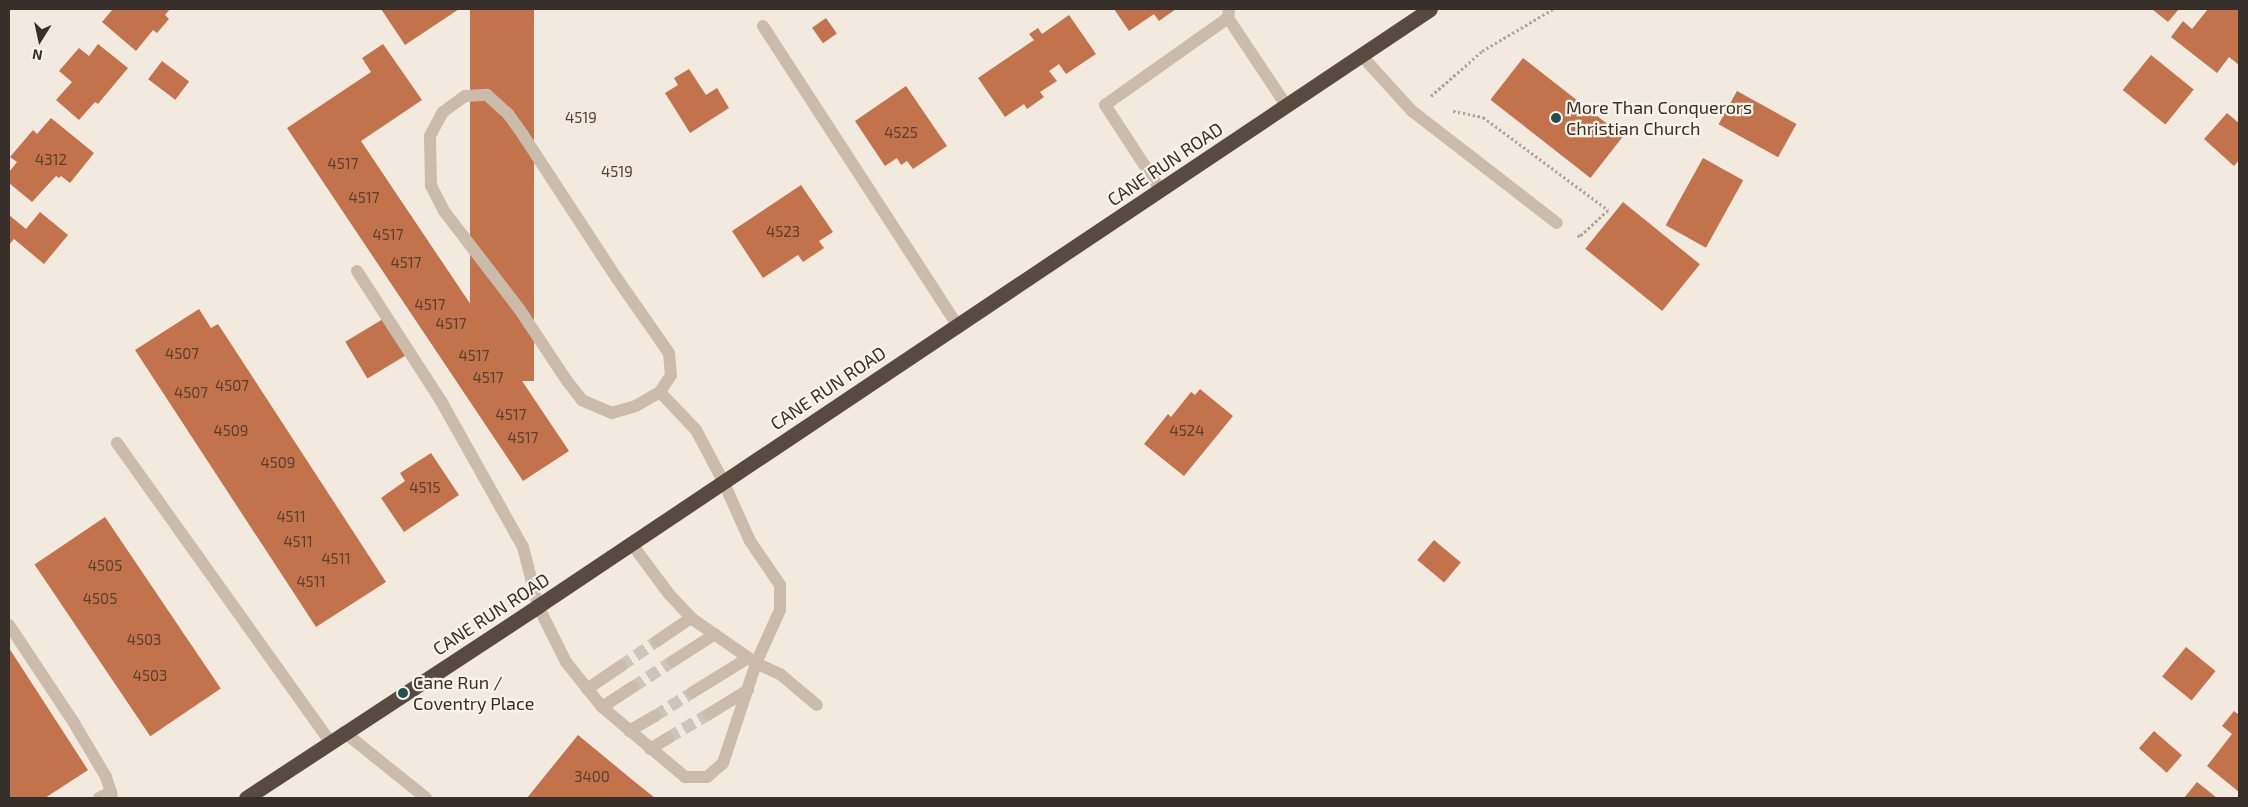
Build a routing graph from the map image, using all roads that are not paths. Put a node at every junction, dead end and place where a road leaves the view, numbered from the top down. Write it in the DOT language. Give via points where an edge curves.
graph roads {
  1 [pos="1430,9"];
  2 [pos="1228,13"];
  3 [pos="763,26"];
  4 [pos="1361,54"];
  5 [pos="1286,105"];
  6 [pos="1160,189"];
  7 [pos="1557,222"];
  8 [pos="357,271"];
  9 [pos="957,325"];
  10 [pos="660,392"];
  11 [pos="118,443"];
  12 [pos="722,481"];
  13 [pos="631,543"];
  14 [pos="538,606"];
  15 [pos="691,618"];
  16 [pos="9,625"];
  17 [pos="715,634"];
  18 [pos="657,641"];
  19 [pos="752,660"];
  20 [pos="673,661"];
  21 [pos="621,666"];
  22 [pos="633,687"];
  23 [pos="587,689"];
  24 [pos="748,690"];
  25 [pos="693,692"];
  26 [pos="817,705"];
  27 [pos="602,707"];
  28 [pos="709,714"];
  29 [pos="655,716"];
  30 [pos="629,731"];
  31 [pos="344,732"];
  32 [pos="668,738"];
  33 [pos="330,742"];
  34 [pos="650,749"];
  35 [pos="107,796"];
  36 [pos="246,798"];
  37 [pos="426,798"];
  1 -- 4 [label="highway, CANE RUN ROAD"];
  2 -- 5 [label="street"];
  2 -- 6 [label="street" via="1105,105"];
  3 -- 9 [label="street"];
  4 -- 5 [label="highway, CANE RUN ROAD"];
  4 -- 7 [label="street" via="1412,111"];
  5 -- 6 [label="highway, CANE RUN ROAD"];
  6 -- 9 [label="highway, CANE RUN ROAD"];
  8 -- 14 [label="street" via="440,401 523,547"];
  9 -- 12 [label="highway, CANE RUN ROAD"];
  10 -- 10 [label="street" via="670,375 669,353 513,121 487,95 465,96 443,112 430,136 431,186 444,211 520,310 582,400 612,413 636,406"];
  10 -- 12 [label="street" via="696,430"];
  11 -- 33 [label="street"];
  12 -- 13 [label="highway, CANE RUN ROAD"];
  12 -- 19 [label="street" via="750,541 780,585 780,610"];
  13 -- 14 [label="highway, CANE RUN ROAD"];
  13 -- 15 [label="street"];
  14 -- 23 [label="street" via="566,662"];
  14 -- 31 [label="highway, CANE RUN ROAD"];
  15 -- 17 [label="street"];
  15 -- 18 [label="street"];
  16 -- 35 [label="street" via="74,722 106,777"];
  17 -- 19 [label="street"];
  17 -- 20 [label="street"];
  19 -- 24 [label="street"];
  19 -- 25 [label="street"];
  19 -- 26 [label="street" via="780,674"];
  21 -- 23 [label="street"];
  22 -- 27 [label="street"];
  23 -- 27 [label="street"];
  24 -- 28 [label="street"];
  24 -- 34 [label="street" via="723,763 707,777 685,778"];
  27 -- 30 [label="street"];
  29 -- 30 [label="street"];
  30 -- 34 [label="street"];
  31 -- 33 [label="highway, CANE RUN ROAD"];
  31 -- 37 [label="street"];
  32 -- 34 [label="street"];
  33 -- 36 [label="highway, CANE RUN ROAD"];
}
